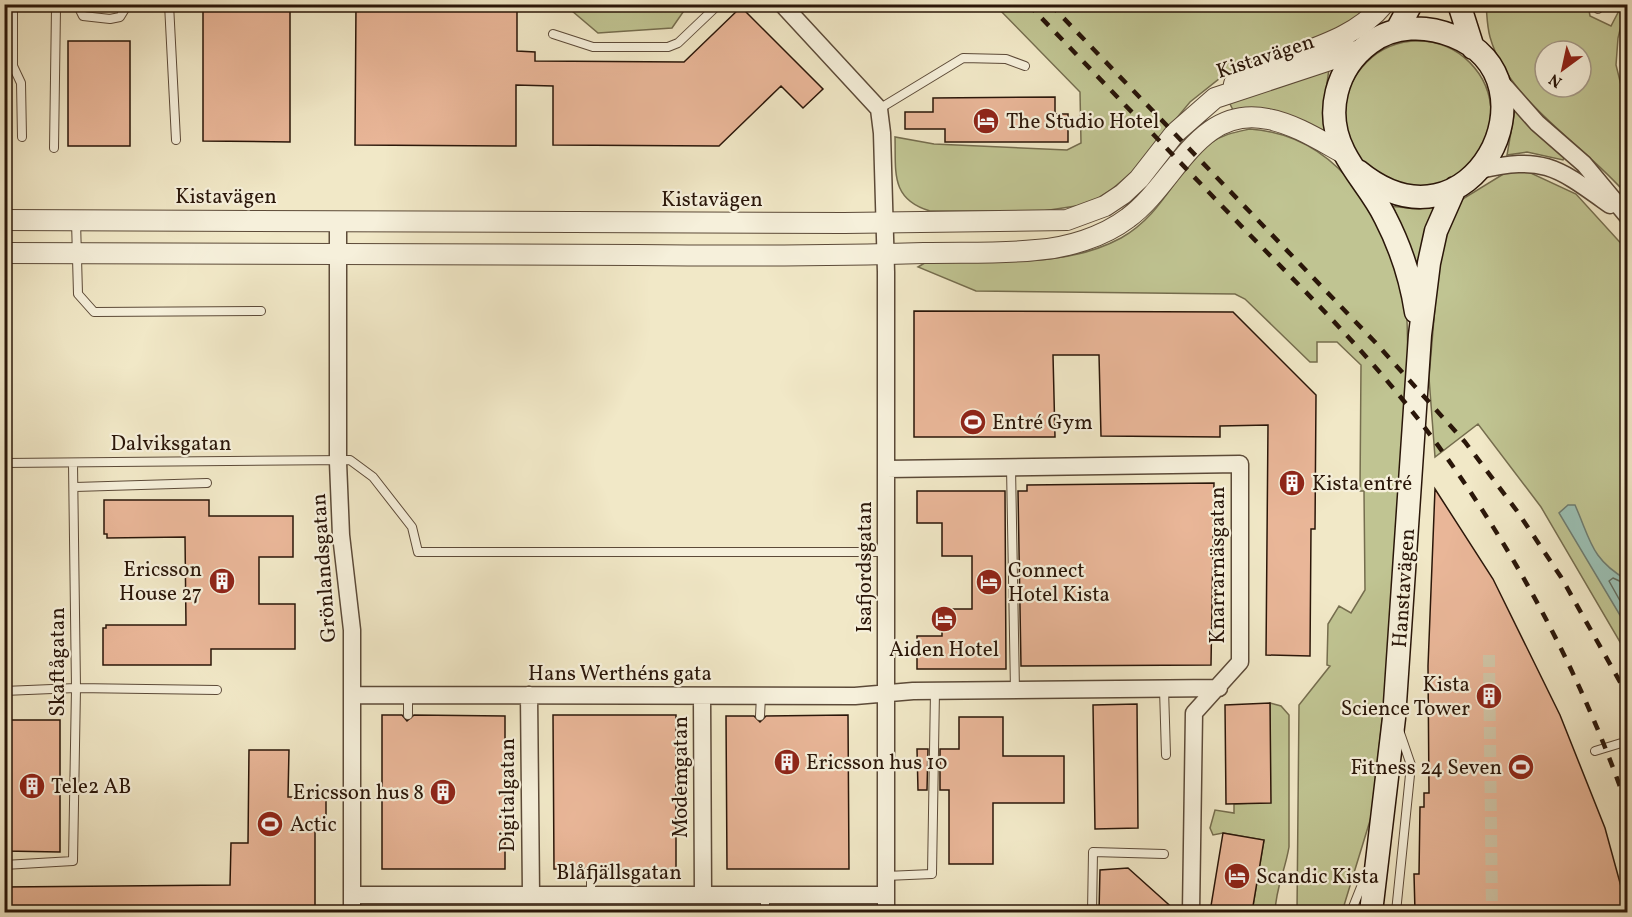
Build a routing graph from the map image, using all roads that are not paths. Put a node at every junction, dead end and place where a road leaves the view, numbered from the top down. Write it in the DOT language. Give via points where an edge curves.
graph roads {
  1 [pos="13,4"];
  2 [pos="59,4"];
  3 [pos="77,4"];
  4 [pos="128,4"];
  5 [pos="169,4"];
  6 [pos="719,4"];
  7 [pos="782,4"];
  8 [pos="1384,4"];
  9 [pos="1411,4"];
  10 [pos="1459,4"];
  11 [pos="1397,30"];
  12 [pos="553,34"];
  13 [pos="1363,48"];
  14 [pos="1473,48"];
  15 [pos="1025,66"];
  16 [pos="1493,73"];
  17 [pos="1215,98"];
  18 [pos="879,109"];
  19 [pos="22,137"];
  20 [pos="176,140"];
  21 [pos="54,148"];
  22 [pos="1351,163"];
  23 [pos="1480,170"];
  24 [pos="1455,188"];
  25 [pos="1628,218"];
  26 [pos="4,220"];
  27 [pos="75,220"];
  28 [pos="338,220"];
  29 [pos="530,222"];
  30 [pos="884,222"];
  31 [pos="704,223"];
  32 [pos="4,253"];
  33 [pos="76,253"];
  34 [pos="338,254"];
  35 [pos="885,254"];
  36 [pos="530,255"];
  37 [pos="703,256"];
  38 [pos="261,311"];
  39 [pos="1420,335"];
  40 [pos="338,462"];
  41 [pos="4,463"];
  42 [pos="74,464"];
  43 [pos="1011,467"];
  44 [pos="886,469"];
  45 [pos="207,483"];
  46 [pos="75,487"];
  47 [pos="886,552"];
  48 [pos="76,688"];
  49 [pos="1219,688"];
  50 [pos="1164,689"];
  51 [pos="217,690"];
  52 [pos="4,691"];
  53 [pos="935,691"];
  54 [pos="1015,691"];
  55 [pos="887,692"];
  56 [pos="352,695"];
  57 [pos="408,695"];
  58 [pos="529,695"];
  59 [pos="702,696"];
  60 [pos="761,696"];
  61 [pos="408,716"];
  62 [pos="760,716"];
  63 [pos="1394,718"];
  64 [pos="1628,741"];
  65 [pos="1594,751"];
  66 [pos="1166,755"];
  67 [pos="1379,844"];
  68 [pos="1164,854"];
  69 [pos="4,865"];
  70 [pos="591,869"];
  71 [pos="886,876"];
  72 [pos="531,894"];
  73 [pos="591,894"];
  74 [pos="703,894"];
  75 [pos="352,895"];
  76 [pos="765,895"];
  77 [pos="886,904"];
  78 [pos="352,912"];
  79 [pos="765,912"];
  80 [pos="1092,912"];
  81 [pos="1191,912"];
  82 [pos="1351,912"];
  83 [pos="1371,912"];
  84 [pos="1396,912"];
  1 -- 19 [label="lane" via="13,66 21,83"];
  2 -- 21 [label="lane"];
  3 -- 4 [label="lane" via="83,16 110,20 120,17"];
  5 -- 20 [label="lane"];
  6 -- 12 [label="lane" via="678,43 668,47 593,47"];
  7 -- 18 [label="street"];
  8 -- 17 [label="street" via="1357,29 1251,73"];
  9 -- 11 [label="main road"];
  10 -- 14 [label="main road, Hanstavägen"];
  11 -- 13 [label="main road, Hanstavägen"];
  11 -- 14 [label="main road, Hanstavägen" via="1437,30"];
  13 -- 17 [label="street, Kistavägen"];
  13 -- 22 [label="main road, Hanstavägen" via="1342,74 1334,106 1338,139"];
  14 -- 16 [label="main road, Hanstavägen"];
  15 -- 18 [label="lane" via="1006,59 963,58"];
  16 -- 23 [label="main road, Hanstavägen" via="1499,89 1502,124"];
  16 -- 25 [label="street" via="1537,123 1584,164"];
  17 -- 30 [label="street, Kistavägen" via="1175,133 1139,179 1105,206 1088,214 1045,221"];
  18 -- 30 [label="street, Isafjordsgatan"];
  22 -- 24 [label="main road, Hanstavägen" via="1379,186 1404,195 1438,194"];
  22 -- 35 [label="street" via="1292,126 1250,116 1230,119 1193,144 1155,193 1128,219 1087,239 1037,250"];
  22 -- 39 [label="main road, Hanstavägen" via="1385,216 1397,245 1412,288"];
  23 -- 24 [label="main road, Hanstavägen"];
  23 -- 25 [label="street" via="1525,162 1558,170"];
  24 -- 39 [label="main road, Hanstavägen" via="1436,231 1428,263"];
  26 -- 27 [label="street, Kistavägen"];
  27 -- 28 [label="street, Kistavägen"];
  27 -- 33 [label="lane"];
  28 -- 29 [label="street, Kistavägen"];
  28 -- 34 [label="street, Grönlandsgatan"];
  29 -- 31 [label="street, Kistavägen"];
  29 -- 36 [label="street"];
  30 -- 31 [label="street, Kistavägen"];
  30 -- 35 [label="street, Isafjordsgatan"];
  31 -- 37 [label="street"];
  32 -- 33 [label="street"];
  33 -- 34 [label="street"];
  33 -- 38 [label="lane" via="78,294 94,312"];
  34 -- 36 [label="street"];
  34 -- 40 [label="street, Grönlandsgatan"];
  35 -- 37 [label="street"];
  35 -- 44 [label="street, Isafjordsgatan"];
  36 -- 37 [label="street"];
  39 -- 63 [label="main road, Hanstavägen"];
  40 -- 42 [label="lane, Dalviksgatan"];
  40 -- 47 [label="lane, Dalviksgatan" via="350,460 373,477 412,526 418,552"];
  40 -- 56 [label="street, Grönlandsgatan" via="341,535 352,630"];
  41 -- 42 [label="lane, Dalviksgatan"];
  42 -- 46 [label="lane, Skaftågatan"];
  43 -- 44 [label="street, Knarrarnäsgatan"];
  43 -- 49 [label="street, Knarrarnäsgatan" via="1240,464 1240,662"];
  43 -- 54 [label="lane"];
  44 -- 47 [label="street, Isafjordsgatan"];
  45 -- 46 [label="lane"];
  46 -- 48 [label="lane, Skaftågatan"];
  47 -- 55 [label="street, Isafjordsgatan"];
  48 -- 51 [label="lane"];
  48 -- 52 [label="lane"];
  48 -- 69 [label="lane, Skaftågatan" via="73,861"];
  49 -- 50 [label="street"];
  49 -- 81 [label="street, Knarrarnäsgatan" via="1194,712"];
  50 -- 54 [label="street"];
  50 -- 66 [label="lane"];
  53 -- 54 [label="street"];
  53 -- 55 [label="street"];
  53 -- 71 [label="lane" via="932,873"];
  55 -- 60 [label="street, Hans Werthéns gata"];
  55 -- 71 [label="street, Isafjordsgatan"];
  56 -- 57 [label="street, Hans Werthéns gata"];
  56 -- 75 [label="street, Grönlandsgatan"];
  57 -- 58 [label="street, Hans Werthéns gata"];
  57 -- 61 [label="lane"];
  58 -- 59 [label="street, Hans Werthéns gata"];
  58 -- 72 [label="street, Digitalgatan"];
  59 -- 60 [label="street, Hans Werthéns gata"];
  59 -- 74 [label="street, Modemgatan"];
  60 -- 62 [label="lane"];
  63 -- 67 [label="main road, Hanstavägen"];
  63 -- 84 [label="lane" via="1412,765"];
  64 -- 65 [label="lane"];
  67 -- 82 [label="lane"];
  67 -- 83 [label="main road, Hanstavägen"];
  68 -- 80 [label="lane" via="1093,852"];
  70 -- 73 [label="lane"];
  71 -- 77 [label="street, Isafjordsgatan"];
  72 -- 73 [label="street, Blåfjällsgatan"];
  72 -- 75 [label="street, Blåfjällsgatan"];
  73 -- 74 [label="street, Blåfjällsgatan"];
  74 -- 76 [label="street, Blåfjällsgatan"];
  75 -- 78 [label="street, Grönlandsgatan"];
  76 -- 77 [label="street, Blåfjällsgatan"];
  76 -- 79 [label="lane"];
}
